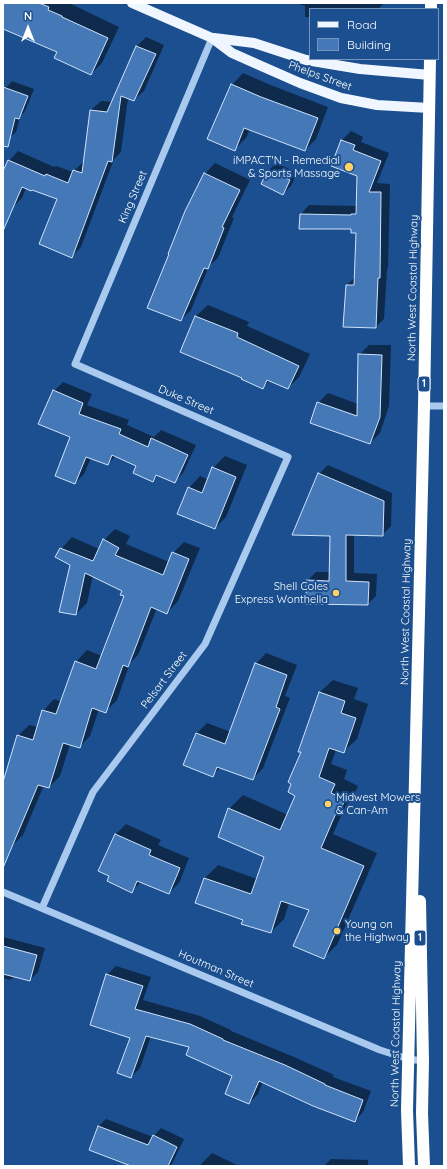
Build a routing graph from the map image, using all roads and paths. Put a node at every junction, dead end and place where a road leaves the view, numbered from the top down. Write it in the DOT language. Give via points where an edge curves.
graph roads {
  1 [pos="132,3"];
  2 [pos="212,38"];
  3 [pos="430,60"];
  4 [pos="430,75"];
  5 [pos="429,108"];
  6 [pos="74,364"];
  7 [pos="424,406"];
  8 [pos="444,406"];
  9 [pos="288,457"];
  10 [pos="416,710"];
  11 [pos="3,892"];
  12 [pos="42,908"];
  13 [pos="408,1060"];
  14 [pos="422,1061"];
  15 [pos="409,1166"];
  16 [pos="424,1166"];
  1 -- 2 [label="main road, Phelps Street"];
  2 -- 4 [label="main road, Phelps Street" via="254,43 306,60 352,68"];
  2 -- 5 [label="main road, Phelps Street" via="232,53 300,83 342,98 377,105"];
  2 -- 6 [label="street, King Street"];
  3 -- 4 [label="highway, North West Coastal Highway / 1"];
  4 -- 5 [label="highway, North West Coastal Highway / 1"];
  5 -- 7 [label="highway, North West Coastal Highway / 1"];
  6 -- 9 [label="street, Duke Street"];
  7 -- 8 [label="street"];
  7 -- 10 [label="highway, North West Coastal Highway / 1"];
  9 -- 12 [label="street, Pelsart Street" via="205,644 92,792"];
  10 -- 13 [label="highway, North West Coastal Highway / 1"];
  10 -- 14 [label="highway, North West Coastal Highway / 1"];
  11 -- 12 [label="street, Houtman Street"];
  12 -- 13 [label="street, Houtman Street"];
  13 -- 14 [label="street, Houtman Street"];
  13 -- 15 [label="highway, North West Coastal Highway / 1"];
  14 -- 16 [label="highway, North West Coastal Highway / 1"];
}
